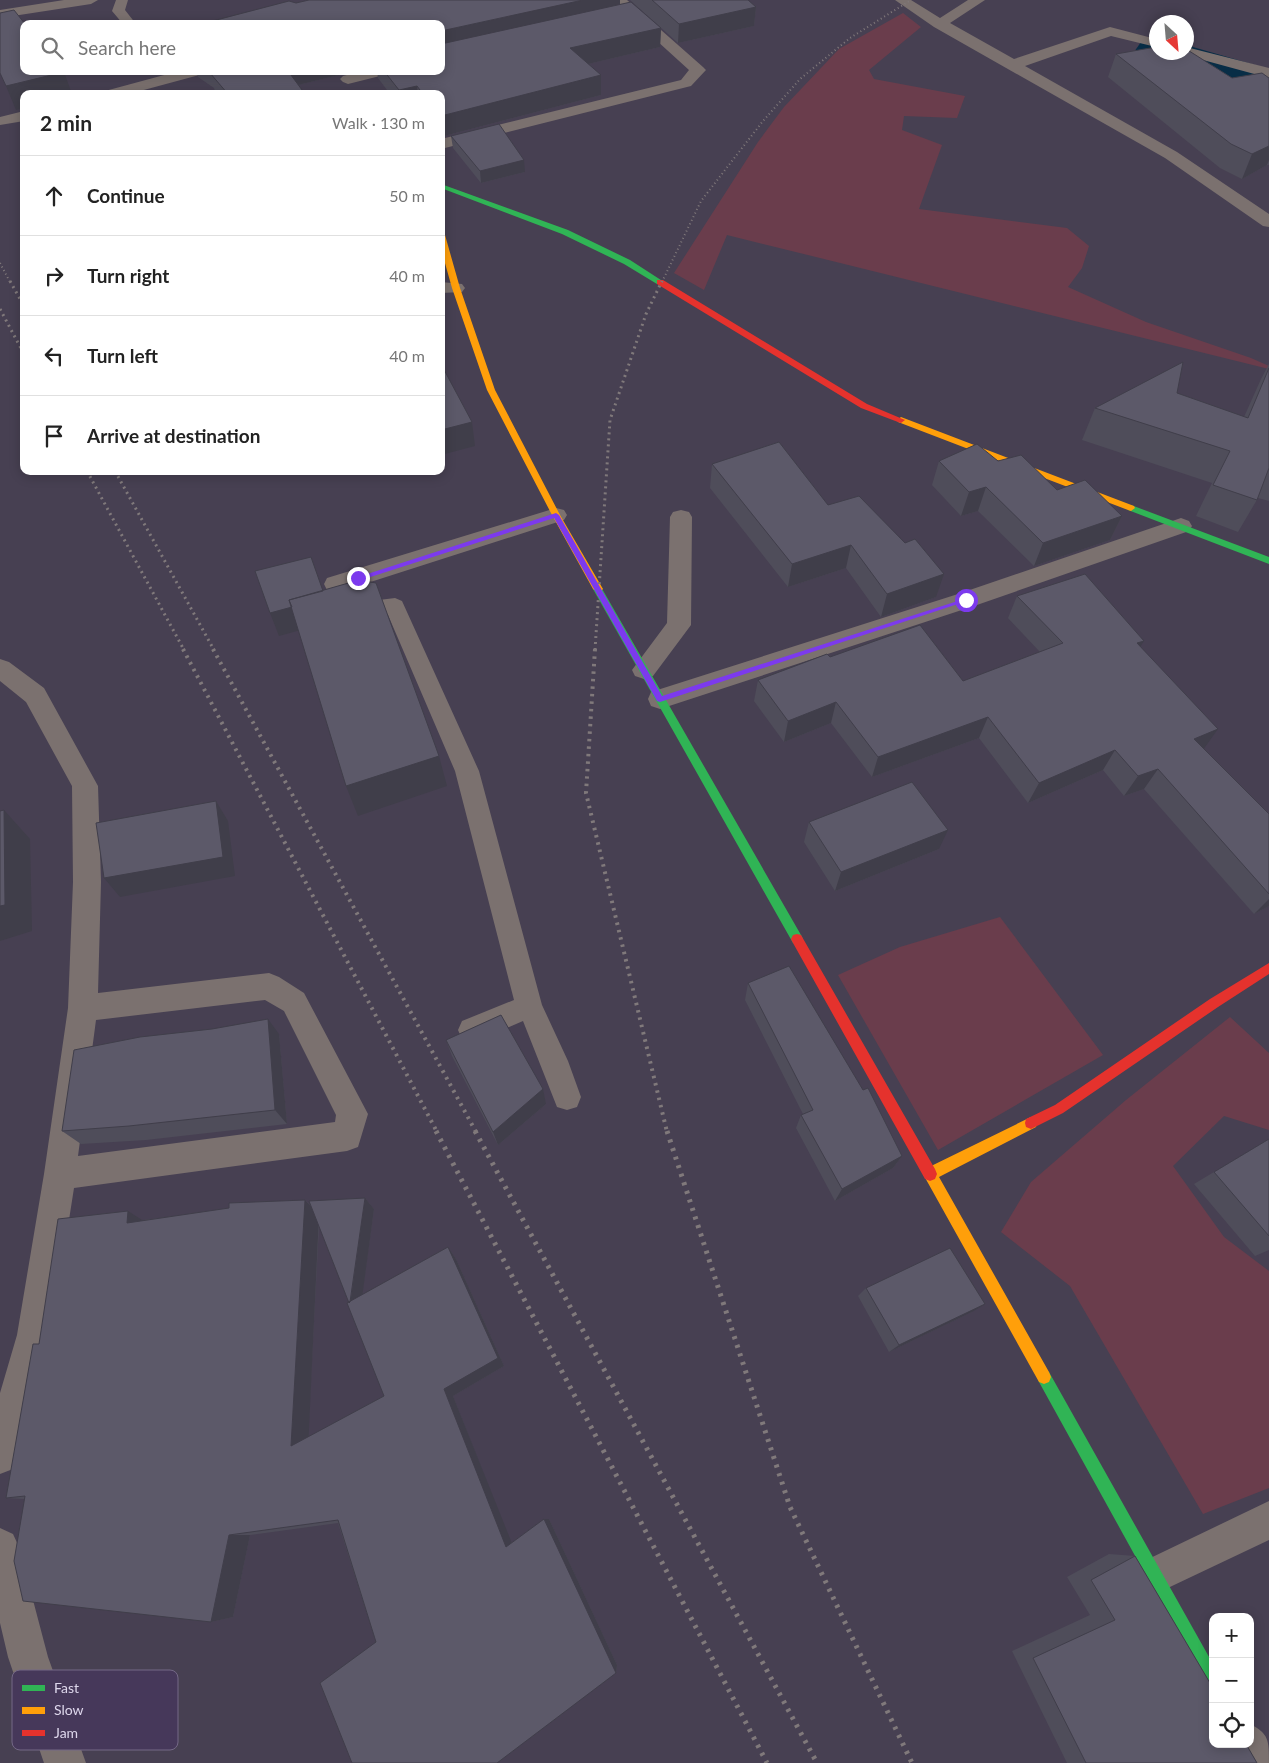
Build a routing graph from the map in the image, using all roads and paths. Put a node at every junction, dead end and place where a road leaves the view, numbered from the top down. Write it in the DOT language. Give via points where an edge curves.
graph roads {
  1 [pos="86,0"];
  2 [pos="122,0"];
  3 [pos="619,0"];
  4 [pos="902,0"];
  5 [pos="978,0"];
  6 [pos="0,14"];
  7 [pos="634,14"];
  8 [pos="615,18"];
  9 [pos="126,20"];
  10 [pos="939,24"];
  11 [pos="1149,41"];
  12 [pos="1194,53"];
  13 [pos="1012,66"];
  14 [pos="1269,73"];
  15 [pos="183,75"];
  16 [pos="345,75"];
  17 [pos="125,90"];
  18 [pos="357,90"];
  19 [pos="20,117"];
  20 [pos="2,121"];
  21 [pos="445,143"];
  22 [pos="445,187"];
  23 [pos="1269,222"];
  24 [pos="445,262"];
  25 [pos="449,288"];
  26 [pos="681,517"];
  27 [pos="560,523"];
  28 [pos="1181,526"];
  29 [pos="1269,561"];
  30 [pos="358,578"];
  31 [pos="336,584"];
  32 [pos="0,668"];
  33 [pos="644,670"];
  34 [pos="660,699"];
  35 [pos="1269,968"];
  36 [pos="529,1006"];
  37 [pos="83,1008"];
  38 [pos="472,1030"];
  39 [pos="567,1097"];
  40 [pos="60,1174"];
  41 [pos="930,1174"];
  42 [pos="0,1456"];
  43 [pos="1269,1520"];
  44 [pos="1,1557"];
  45 [pos="1153,1576"];
  46 [pos="32,1670"];
  47 [pos="1209,1673"];
  48 [pos="1252,1748"];
  49 [pos="60,1750"];
  50 [pos="64,1763"];
  51 [pos="1260,1763"];
  1 -- 6 [label="street"];
  2 -- 9 [label="lane" via="118,11"];
  3 -- 7 [label="street"];
  4 -- 10 [label="street"];
  5 -- 10 [label="street"];
  7 -- 8 [label="street"];
  7 -- 21 [label="street" via="698,70 686,83"];
  10 -- 13 [label="street"];
  11 -- 13 [label="street" via="1110,30"];
  12 -- 14 [label="street"];
  13 -- 23 [label="street" via="1171,155"];
  15 -- 17 [label="street"];
  16 -- 18 [label="street"];
  19 -- 20 [label="street"];
  22 -- 28 [label="street" via="565,232 627,262 864,406"];
  24 -- 25 [label="street"];
  25 -- 27 [label="street" via="491,390"];
  26 -- 33 [label="street" via="679,625"];
  27 -- 30 [label="street"];
  27 -- 33 [label="street"];
  28 -- 29 [label="street"];
  28 -- 34 [label="street"];
  30 -- 31 [label="street"];
  30 -- 36 [label="lane" via="372,606 395,606 467,771"];
  32 -- 37 [label="street" via="34,695 85,786"];
  33 -- 34 [label="street"];
  34 -- 41 [label="street"];
  35 -- 41 [label="street" via="1059,1109"];
  36 -- 38 [label="lane"];
  36 -- 39 [label="lane"];
  37 -- 40 [label="street"];
  37 -- 40 [label="street" via="269,986 294,1002 352,1114 346,1136"];
  40 -- 42 [label="street" via="34,1335"];
  41 -- 45 [label="street"];
  43 -- 45 [label="street"];
  44 -- 46 [label="street"];
  45 -- 47 [label="street"];
  48 -- 51 [label="street"];
  49 -- 50 [label="street"];
}
